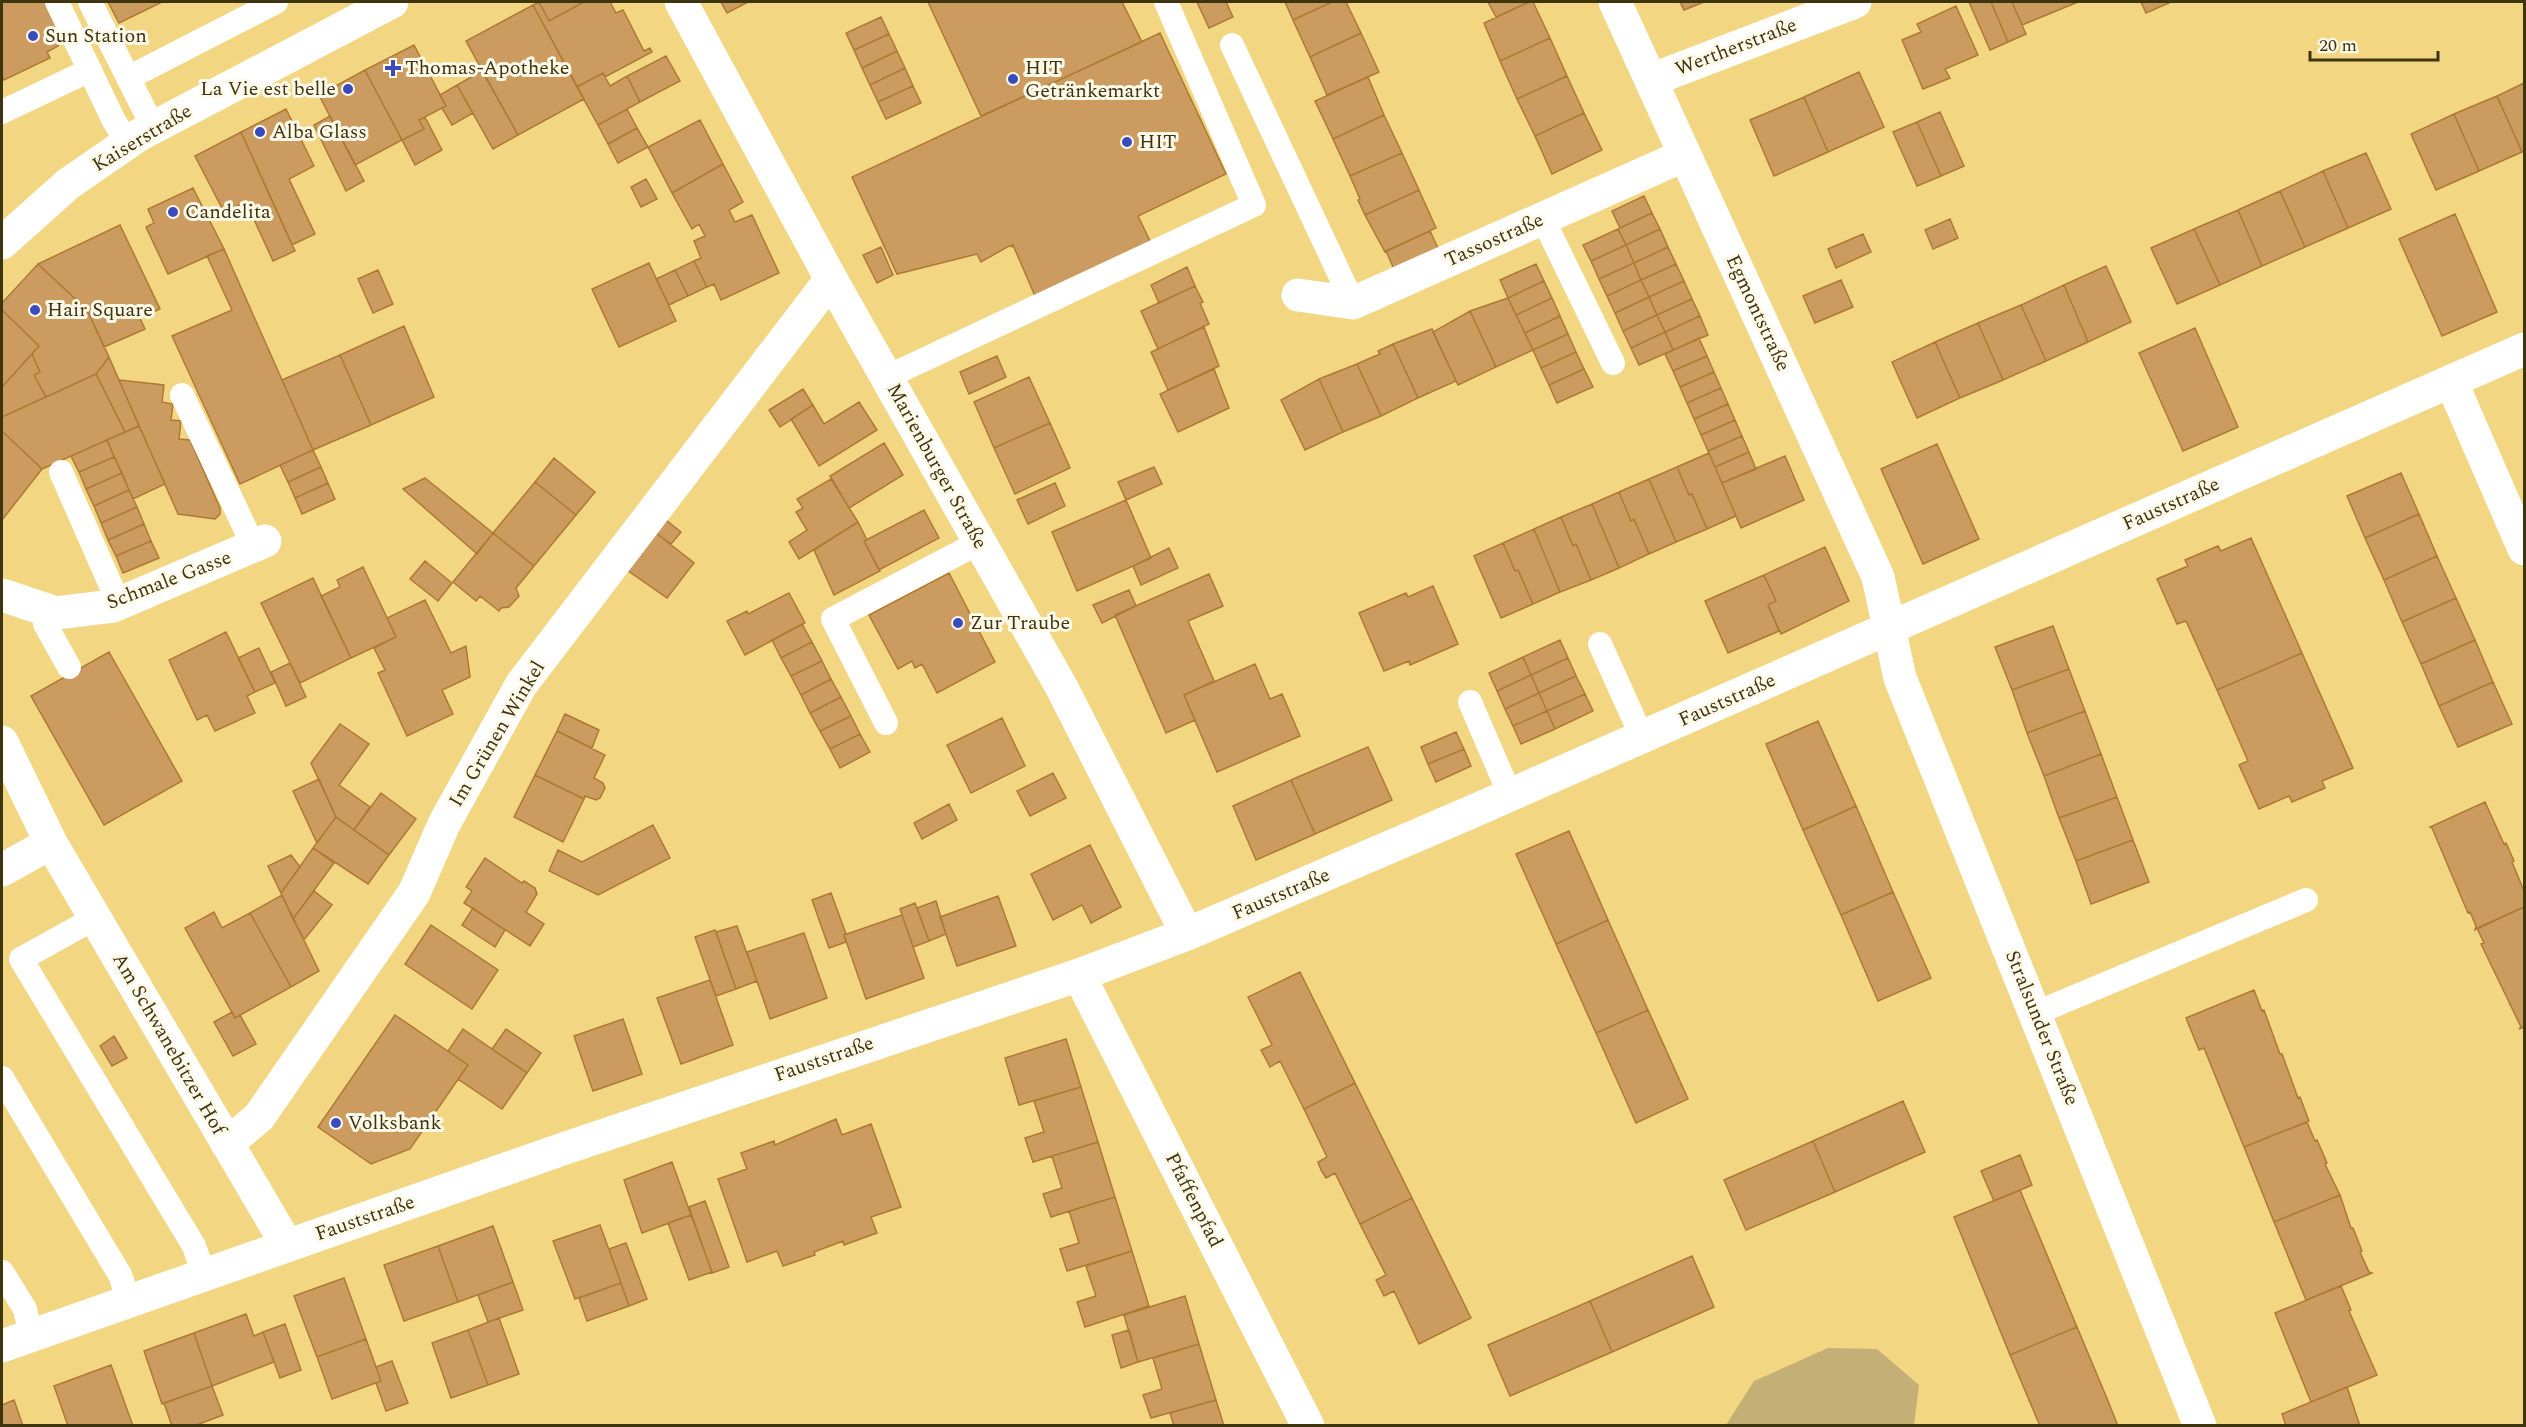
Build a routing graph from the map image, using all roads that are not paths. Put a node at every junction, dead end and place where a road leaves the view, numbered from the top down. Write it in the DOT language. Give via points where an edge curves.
graph roads {
  1 [pos="57,2"];
  2 [pos="90,2"];
  3 [pos="276,2"];
  4 [pos="392,2"];
  5 [pos="681,2"];
  6 [pos="1166,2"];
  7 [pos="1615,2"];
  8 [pos="1855,2"];
  9 [pos="1232,45"];
  10 [pos="90,70"];
  11 [pos="128,78"];
  12 [pos="1651,80"];
  13 [pos="2,112"];
  14 [pos="141,135"];
  15 [pos="1685,155"];
  16 [pos="1543,219"];
  17 [pos="2,240"];
  18 [pos="831,279"];
  19 [pos="1298,295"];
  20 [pos="1353,303"];
  21 [pos="2524,349"];
  22 [pos="1613,363"];
  23 [pos="2451,381"];
  24 [pos="894,389"];
  25 [pos="182,395"];
  26 [pos="61,472"];
  27 [pos="980,542"];
  28 [pos="260,544"];
  29 [pos="2524,549"];
  30 [pos="2,595"];
  31 [pos="119,604"];
  32 [pos="45,609"];
  33 [pos="1889,628"];
  34 [pos="1600,644"];
  35 [pos="69,667"];
  36 [pos="1470,702"];
  37 [pos="886,723"];
  38 [pos="1642,737"];
  39 [pos="2,742"];
  40 [pos="1510,795"];
  41 [pos="51,843"];
  42 [pos="2,870"];
  43 [pos="2306,900"];
  44 [pos="95,918"];
  45 [pos="1187,934"];
  46 [pos="1080,975"];
  47 [pos="2036,1013"];
  48 [pos="2,1078"];
  49 [pos="227,1144"];
  50 [pos="287,1245"];
  51 [pos="2,1272"];
  52 [pos="204,1275"];
  53 [pos="129,1301"];
  54 [pos="16,1341"];
  55 [pos="1308,1425"];
  56 [pos="2200,1425"];
  1 -- 10 [label="lane"];
  2 -- 11 [label="lane"];
  3 -- 11 [label="lane"];
  4 -- 14 [label="street, Kaiserstraße"];
  5 -- 18 [label="street, Marienburger Straße"];
  6 -- 24 [label="lane" via="1254,205"];
  7 -- 12 [label="street, Egmontstraße"];
  8 -- 12 [label="street, Wertherstraße"];
  9 -- 20 [label="lane"];
  10 -- 13 [label="lane"];
  10 -- 14 [label="lane" via="114,121"];
  11 -- 14 [label="lane"];
  12 -- 15 [label="street, Egmontstraße"];
  14 -- 17 [label="street, Kaiserstraße" via="68,184"];
  15 -- 16 [label="street, Tassostraße"];
  15 -- 33 [label="street, Egmontstraße" via="1878,577"];
  16 -- 20 [label="street, Tassostraße"];
  16 -- 22 [label="lane"];
  18 -- 24 [label="street, Marienburger Straße"];
  18 -- 49 [label="street, Im Grünen Winkel" via="521,685 444,824 414,893 259,1117"];
  19 -- 20 [label="street"];
  21 -- 23 [label="street, Fauststraße"];
  23 -- 29 [label="street"];
  23 -- 33 [label="street, Fauststraße"];
  24 -- 27 [label="street, Marienburger Straße"];
  25 -- 28 [label="lane"];
  26 -- 31 [label="lane"];
  27 -- 37 [label="lane" via="833,619"];
  27 -- 45 [label="street, Marienburger Straße" via="1062,688"];
  28 -- 31 [label="street, Schmale Gasse"];
  30 -- 32 [label="street, Schmale Gasse"];
  31 -- 32 [label="street, Schmale Gasse" via="56,613"];
  32 -- 35 [label="lane" via="45,624"];
  33 -- 38 [label="street, Fauststraße"];
  33 -- 47 [label="street, Stralsunder Straße" via="1900,678"];
  34 -- 38 [label="lane"];
  36 -- 40 [label="lane"];
  38 -- 40 [label="street, Fauststraße"];
  39 -- 41 [label="street, Am Schwanebitzer Hof"];
  40 -- 45 [label="street, Fauststraße"];
  41 -- 42 [label="street"];
  41 -- 44 [label="street, Am Schwanebitzer Hof"];
  43 -- 47 [label="lane"];
  44 -- 49 [label="street, Am Schwanebitzer Hof"];
  44 -- 52 [label="lane" via="21,959 194,1246"];
  45 -- 46 [label="street, Fauststraße"];
  46 -- 50 [label="street, Fauststraße"];
  46 -- 55 [label="street, Pfaffenpfad"];
  47 -- 56 [label="street, Stralsunder Straße"];
  48 -- 53 [label="lane" via="120,1275"];
  49 -- 50 [label="street, Am Schwanebitzer Hof"];
  50 -- 52 [label="street, Fauststraße"];
  51 -- 54 [label="lane" via="25,1309"];
  52 -- 53 [label="street, Fauststraße"];
  53 -- 54 [label="street, Fauststraße"];
}
